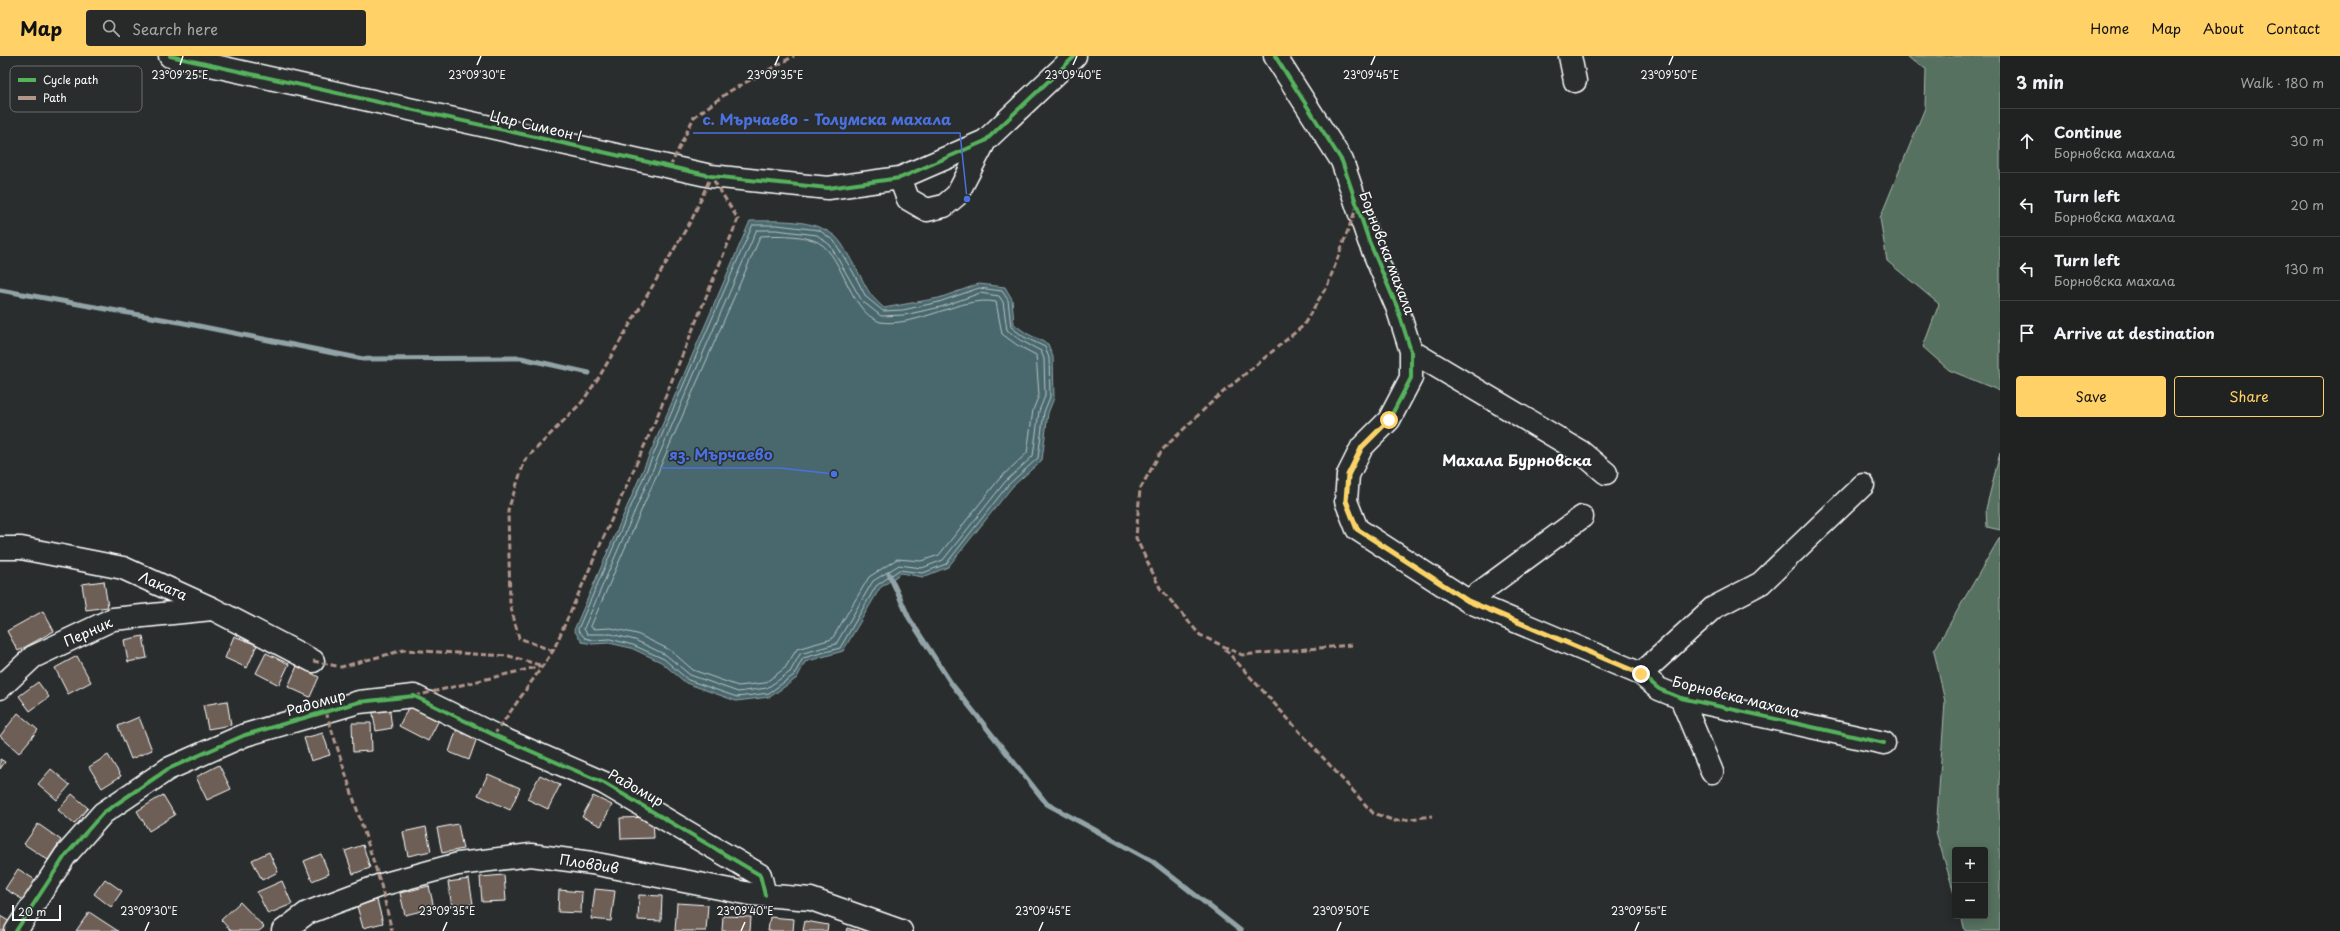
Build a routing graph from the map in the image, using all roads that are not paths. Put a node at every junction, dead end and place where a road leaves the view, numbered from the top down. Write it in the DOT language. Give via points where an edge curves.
graph roads {
  1 [pos="170,56"];
  2 [pos="1075,56"];
  3 [pos="1275,56"];
  4 [pos="1570,56"];
  5 [pos="1575,81"];
  6 [pos="985,140"];
  7 [pos="900,178"];
  8 [pos="1411,350"];
  9 [pos="1606,473"];
  10 [pos="1863,485"];
  11 [pos="1582,517"];
  12 [pos="0,548"];
  13 [pos="1468,601"];
  14 [pos="213,609"];
  15 [pos="313,661"];
  16 [pos="1641,674"];
  17 [pos="0,688"];
  18 [pos="1681,698"];
  19 [pos="1884,743"];
  20 [pos="1712,772"];
  21 [pos="765,895"];
  22 [pos="16,931"];
  23 [pos="282,931"];
  24 [pos="901,931"];
  1 -- 7 [label="street, Цар Симеон I" via="711,176 828,188"];
  2 -- 6 [label="street"];
  3 -- 8 [label="street, Борновска махала" via="1342,161"];
  4 -- 5 [label="street"];
  6 -- 7 [label="street, Цар Симеон I"];
  6 -- 7 [label="street" via="957,195 944,206 927,210 908,199"];
  8 -- 9 [label="street" via="1581,452"];
  8 -- 13 [label="street, Борновска махала" via="1411,378 1389,420 1362,447 1348,475 1346,501 1357,529"];
  10 -- 16 [label="street" via="1761,583 1713,608"];
  11 -- 13 [label="street"];
  12 -- 14 [label="street, Лаката" via="21,548 123,568"];
  13 -- 16 [label="street, Борновска махала"];
  14 -- 15 [label="street, Лаката"];
  14 -- 17 [label="street, Перник" via="112,619 33,657"];
  16 -- 18 [label="street, Борновска махала" via="1659,689"];
  18 -- 19 [label="street, Борновска махала"];
  18 -- 20 [label="street"];
  21 -- 22 [label="street, Радомир" via="760,875 667,818 604,783 494,735 414,696 359,702 245,734 168,768 103,813 64,856"];
  21 -- 23 [label="street, Пловдив" via="662,878 592,863 530,855 458,864 381,885 307,913"];
  21 -- 24 [label="street, Пловдив" via="811,899"];
}
